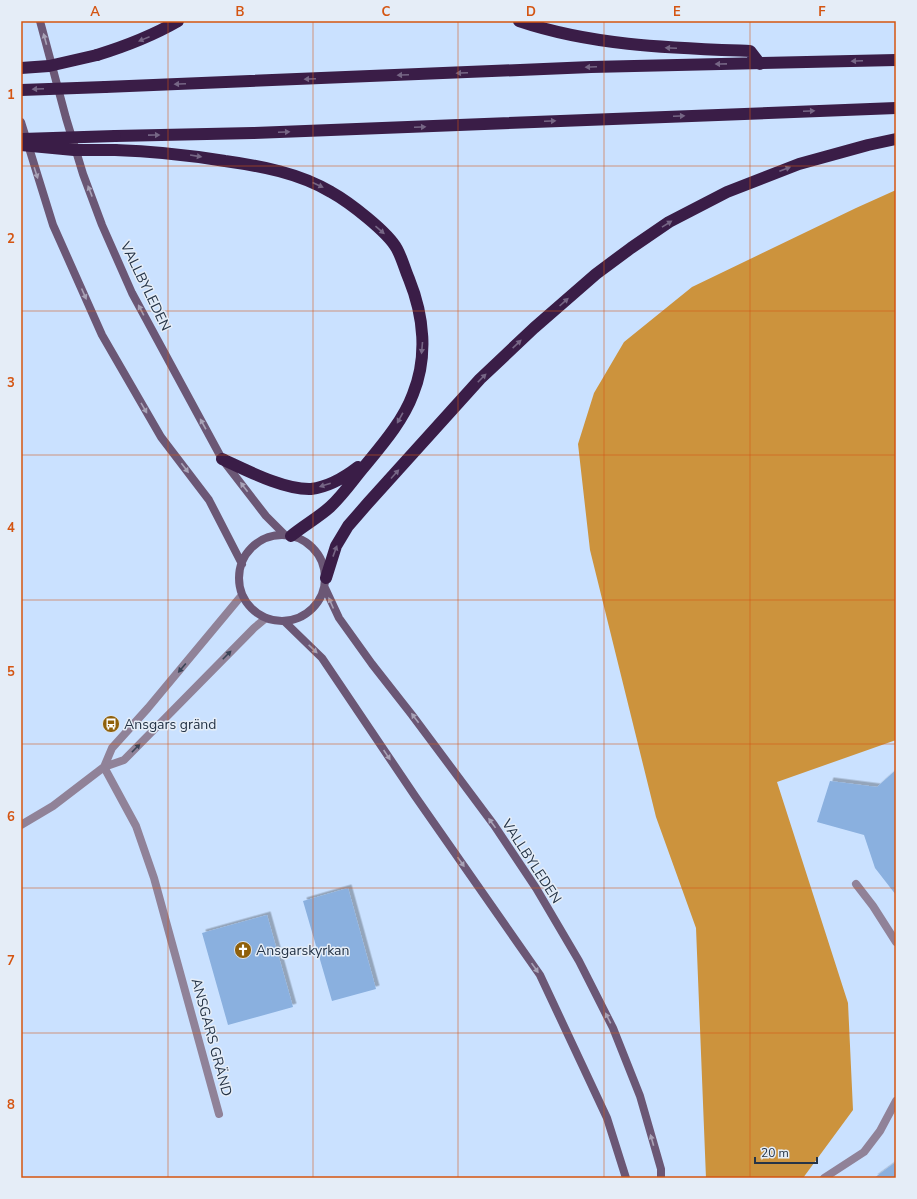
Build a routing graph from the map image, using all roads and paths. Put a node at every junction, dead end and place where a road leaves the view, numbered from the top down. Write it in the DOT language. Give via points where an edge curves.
graph roads {
  1 [pos="40,21"];
  2 [pos="178,21"];
  3 [pos="518,21"];
  4 [pos="896,60"];
  5 [pos="760,64"];
  6 [pos="21,68"];
  7 [pos="21,90"];
  8 [pos="896,108"];
  9 [pos="21,122"];
  10 [pos="21,139"];
  11 [pos="896,139"];
  12 [pos="21,145"];
  13 [pos="222,458"];
  14 [pos="371,458"];
  15 [pos="288,536"];
  16 [pos="242,564"];
  17 [pos="325,583"];
  18 [pos="242,595"];
  19 [pos="266,618"];
  20 [pos="284,622"];
  21 [pos="104,767"];
  22 [pos="21,825"];
  23 [pos="856,884"];
  24 [pos="896,942"];
  25 [pos="896,1101"];
  26 [pos="219,1114"];
  27 [pos="626,1178"];
  28 [pos="662,1178"];
  29 [pos="824,1178"];
  13 -- 1 [label="main road, VALLBYLEDEN, one-way" via="132,293 102,225 83,174"];
  2 -- 6 [label="highway, one-way, bridge" via="121,48 49,66"];
  5 -- 3 [label="highway, one-way" via="750,51 666,47 602,40"];
  4 -- 5 [label="highway, one-way"];
  5 -- 7 [label="highway, one-way, bridge" via="591,67"];
  10 -- 8 [label="highway, one-way, bridge" via="253,133"];
  9 -- 16 [label="main road, one-way" via="50,218 102,335 161,437 209,500"];
  17 -- 11 [label="highway, one-way" via="336,546 348,526 480,379 574,292 631,248 669,222 705,202 799,164"];
  12 -- 14 [label="highway, one-way, bridge" via="74,150 144,151 258,166 295,176 330,191 350,204 387,236 397,249 416,295 423,346 413,394 394,429"];
  14 -- 13 [label="highway, one-way" via="335,482 313,489 297,488 277,482"];
  15 -- 13 [label="main road, VALLBYLEDEN, one-way" via="266,516"];
  14 -- 15 [label="highway" via="330,507"];
  15 -- 16 [label="main road" via="271,537 258,543 246,555"];
  15 -- 17 [label="main road" via="307,543 315,551 324,566"];
  16 -- 18 [label="main road"];
  17 -- 20 [label="main road" via="317,604 298,618"];
  28 -- 17 [label="main road, VALLBYLEDEN, one-way" via="640,1096 613,1028 579,961 536,888 494,825 338,618"];
  18 -- 19 [label="main road" via="252,609"];
  18 -- 21 [label="street, one-way" via="112,748"];
  19 -- 20 [label="main road"];
  21 -- 19 [label="street, one-way" via="124,760"];
  20 -- 27 [label="main road, one-way" via="322,658 540,975 607,1118"];
  21 -- 22 [label="street" via="54,806"];
  21 -- 26 [label="street, ANSGARS GRÄND" via="136,826 154,878"];
  23 -- 24 [label="street"];
  25 -- 29 [label="street" via="880,1131 864,1152"];
}
